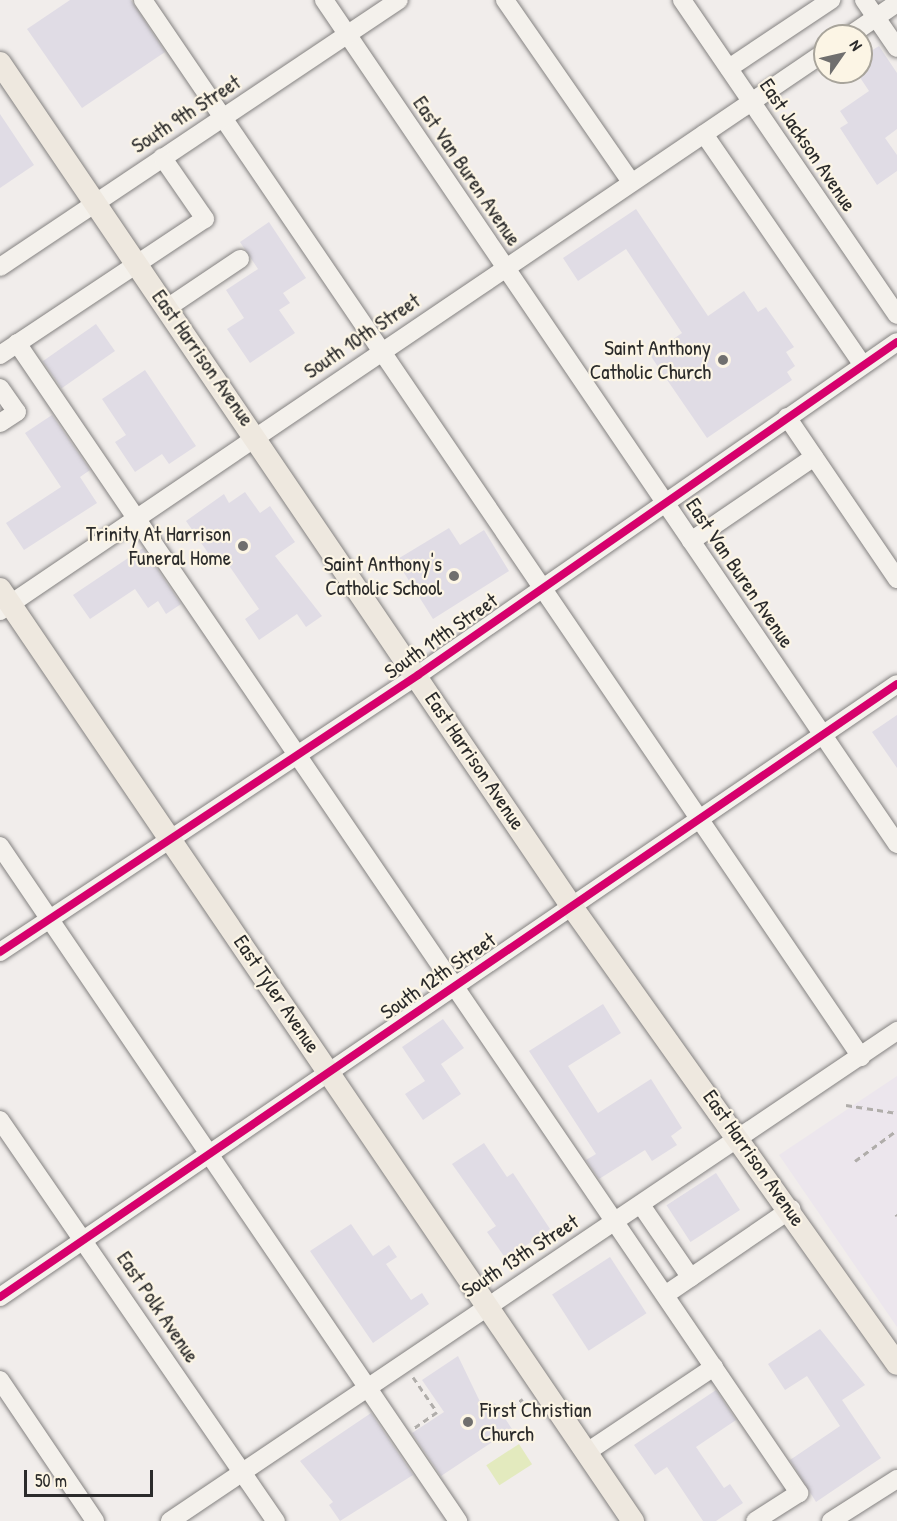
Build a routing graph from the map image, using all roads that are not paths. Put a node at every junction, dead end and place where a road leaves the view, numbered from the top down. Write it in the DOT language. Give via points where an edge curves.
graph roads {
  1 [pos="143,0"];
  2 [pos="324,0"];
  3 [pos="399,0"];
  4 [pos="505,0"];
  5 [pos="682,0"];
  6 [pos="831,0"];
  7 [pos="864,0"];
  8 [pos="897,3"];
  9 [pos="876,18"];
  10 [pos="867,24"];
  11 [pos="347,35"];
  12 [pos="897,48"];
  13 [pos="813,60"];
  14 [pos="0,63"];
  15 [pos="729,68"];
  16 [pos="751,101"];
  17 [pos="223,117"];
  18 [pos="704,134"];
  19 [pos="162,157"];
  20 [pos="632,182"];
  21 [pos="94,202"];
  22 [pos="240,259"];
  23 [pos="137,264"];
  24 [pos="0,267"];
  25 [pos="505,267"];
  26 [pos="167,308"];
  27 [pos="897,315"];
  28 [pos="897,342"];
  29 [pos="17,344"];
  30 [pos="381,350"];
  31 [pos="0,355"];
  32 [pos="863,365"];
  33 [pos="0,388"];
  34 [pos="787,417"];
  35 [pos="0,423"];
  36 [pos="255,434"];
  37 [pos="814,457"];
  38 [pos="664,501"];
  39 [pos="135,517"];
  40 [pos="691,541"];
  41 [pos="892,560"];
  42 [pos="897,579"];
  43 [pos="541,587"];
  44 [pos="4,601"];
  45 [pos="418,675"];
  46 [pos="897,684"];
  47 [pos="822,734"];
  48 [pos="297,754"];
  49 [pos="697,819"];
  50 [pos="173,837"];
  51 [pos="897,844"];
  52 [pos="0,846"];
  53 [pos="570,904"];
  54 [pos="50,919"];
  55 [pos="0,952"];
  56 [pos="454,986"];
  57 [pos="897,1031"];
  58 [pos="861,1057"];
  59 [pos="330,1074"];
  60 [pos="0,1120"];
  61 [pos="742,1139"];
  62 [pos="211,1155"];
  63 [pos="640,1204"];
  64 [pos="791,1209"];
  65 [pos="616,1221"];
  66 [pos="85,1239"];
  67 [pos="691,1278"];
  68 [pos="665,1295"];
  69 [pos="0,1297"];
  70 [pos="487,1303"];
  71 [pos="897,1364"];
  72 [pos="714,1367"];
  73 [pos="0,1380"];
  74 [pos="366,1386"];
  75 [pos="587,1452"];
  76 [pos="243,1471"];
  77 [pos="897,1479"];
  78 [pos="95,1521"];
  79 [pos="170,1521"];
  80 [pos="276,1521"];
  81 [pos="458,1521"];
  82 [pos="633,1521"];
  83 [pos="755,1521"];
  84 [pos="831,1521"];
  1 -- 17 [label="street"];
  2 -- 11 [label="street, East Van Buren Avenue"];
  3 -- 11 [label="street, South 9th Street"];
  4 -- 20 [label="street"];
  5 -- 15 [label="street, East Jackson Avenue"];
  6 -- 15 [label="street"];
  7 -- 9 [label="street"];
  8 -- 9 [label="street"];
  9 -- 10 [label="street"];
  9 -- 12 [label="street"];
  11 -- 17 [label="street, South 9th Street"];
  11 -- 25 [label="street, East Van Buren Avenue"];
  13 -- 16 [label="street, South 10th Street"];
  14 -- 21 [label="main road, East Harrison Avenue"];
  15 -- 16 [label="street, East Jackson Avenue"];
  16 -- 18 [label="street, South 10th Street"];
  16 -- 27 [label="street, East Jackson Avenue"];
  17 -- 19 [label="street, South 9th Street"];
  17 -- 30 [label="street"];
  18 -- 20 [label="street, South 10th Street"];
  18 -- 32 [label="street"];
  19 -- 21 [label="street, South 9th Street"];
  19 -- 23 [label="street" via="206,219"];
  20 -- 25 [label="street, South 10th Street"];
  21 -- 23 [label="main road, East Harrison Avenue"];
  21 -- 24 [label="street, South 9th Street"];
  22 -- 26 [label="street"];
  23 -- 26 [label="main road, East Harrison Avenue"];
  23 -- 29 [label="street"];
  25 -- 30 [label="street, South 10th Street"];
  25 -- 38 [label="street, East Van Buren Avenue"];
  26 -- 36 [label="main road, East Harrison Avenue"];
  28 -- 32 [label="street, South 11th Street"];
  29 -- 31 [label="street"];
  29 -- 39 [label="street"];
  30 -- 36 [label="street, South 10th Street"];
  30 -- 43 [label="street"];
  32 -- 34 [label="street, South 11th Street"];
  33 -- 35 [label="street" via="17,412"];
  34 -- 37 [label="street"];
  34 -- 38 [label="street, South 11th Street"];
  36 -- 39 [label="street, South 10th Street"];
  36 -- 45 [label="main road, East Harrison Avenue"];
  37 -- 40 [label="street"];
  37 -- 41 [label="street"];
  38 -- 40 [label="street, East Van Buren Avenue"];
  38 -- 43 [label="street, South 11th Street"];
  39 -- 44 [label="street, South 10th Street"];
  39 -- 48 [label="street"];
  40 -- 47 [label="street, East Van Buren Avenue"];
  41 -- 42 [label="street"];
  43 -- 45 [label="street, South 11th Street"];
  43 -- 49 [label="street"];
  44 -- 50 [label="main road, East Tyler Avenue"];
  45 -- 48 [label="street, South 11th Street"];
  45 -- 53 [label="main road, East Harrison Avenue"];
  46 -- 47 [label="street, South 12th Street"];
  47 -- 49 [label="street, South 12th Street"];
  47 -- 51 [label="street, East Van Buren Avenue"];
  48 -- 50 [label="street, South 11th Street"];
  48 -- 56 [label="street"];
  49 -- 53 [label="street, South 12th Street"];
  49 -- 58 [label="street"];
  50 -- 54 [label="street, South 11th Street"];
  50 -- 59 [label="main road, East Tyler Avenue"];
  52 -- 54 [label="street"];
  53 -- 56 [label="street, South 12th Street"];
  53 -- 61 [label="main road, East Harrison Avenue"];
  54 -- 55 [label="street, South 11th Street"];
  54 -- 62 [label="street"];
  56 -- 59 [label="street, South 12th Street"];
  56 -- 65 [label="street"];
  57 -- 58 [label="street, South 13th Street"];
  58 -- 61 [label="street, South 13th Street"];
  59 -- 62 [label="street, South 12th Street"];
  59 -- 70 [label="main road, East Tyler Avenue"];
  60 -- 66 [label="street, East Polk Avenue"];
  61 -- 63 [label="street, South 13th Street"];
  61 -- 64 [label="main road, East Harrison Avenue"];
  62 -- 66 [label="street, South 12th Street"];
  62 -- 74 [label="street"];
  63 -- 65 [label="street, South 13th Street"];
  63 -- 67 [label="street"];
  64 -- 67 [label="street"];
  64 -- 71 [label="main road, East Harrison Avenue"];
  65 -- 68 [label="street"];
  65 -- 70 [label="street, South 13th Street"];
  66 -- 69 [label="street, South 12th Street"];
  66 -- 76 [label="street, East Polk Avenue"];
  67 -- 68 [label="street"];
  68 -- 72 [label="street"];
  70 -- 74 [label="street, South 13th Street"];
  70 -- 75 [label="main road, East Tyler Avenue"];
  72 -- 75 [label="street"];
  72 -- 83 [label="street" via="799,1493"];
  73 -- 78 [label="street"];
  74 -- 76 [label="street, South 13th Street"];
  74 -- 81 [label="street"];
  75 -- 82 [label="main road, East Tyler Avenue"];
  76 -- 79 [label="street, South 13th Street"];
  76 -- 80 [label="street, East Polk Avenue"];
  77 -- 84 [label="street"];
}
